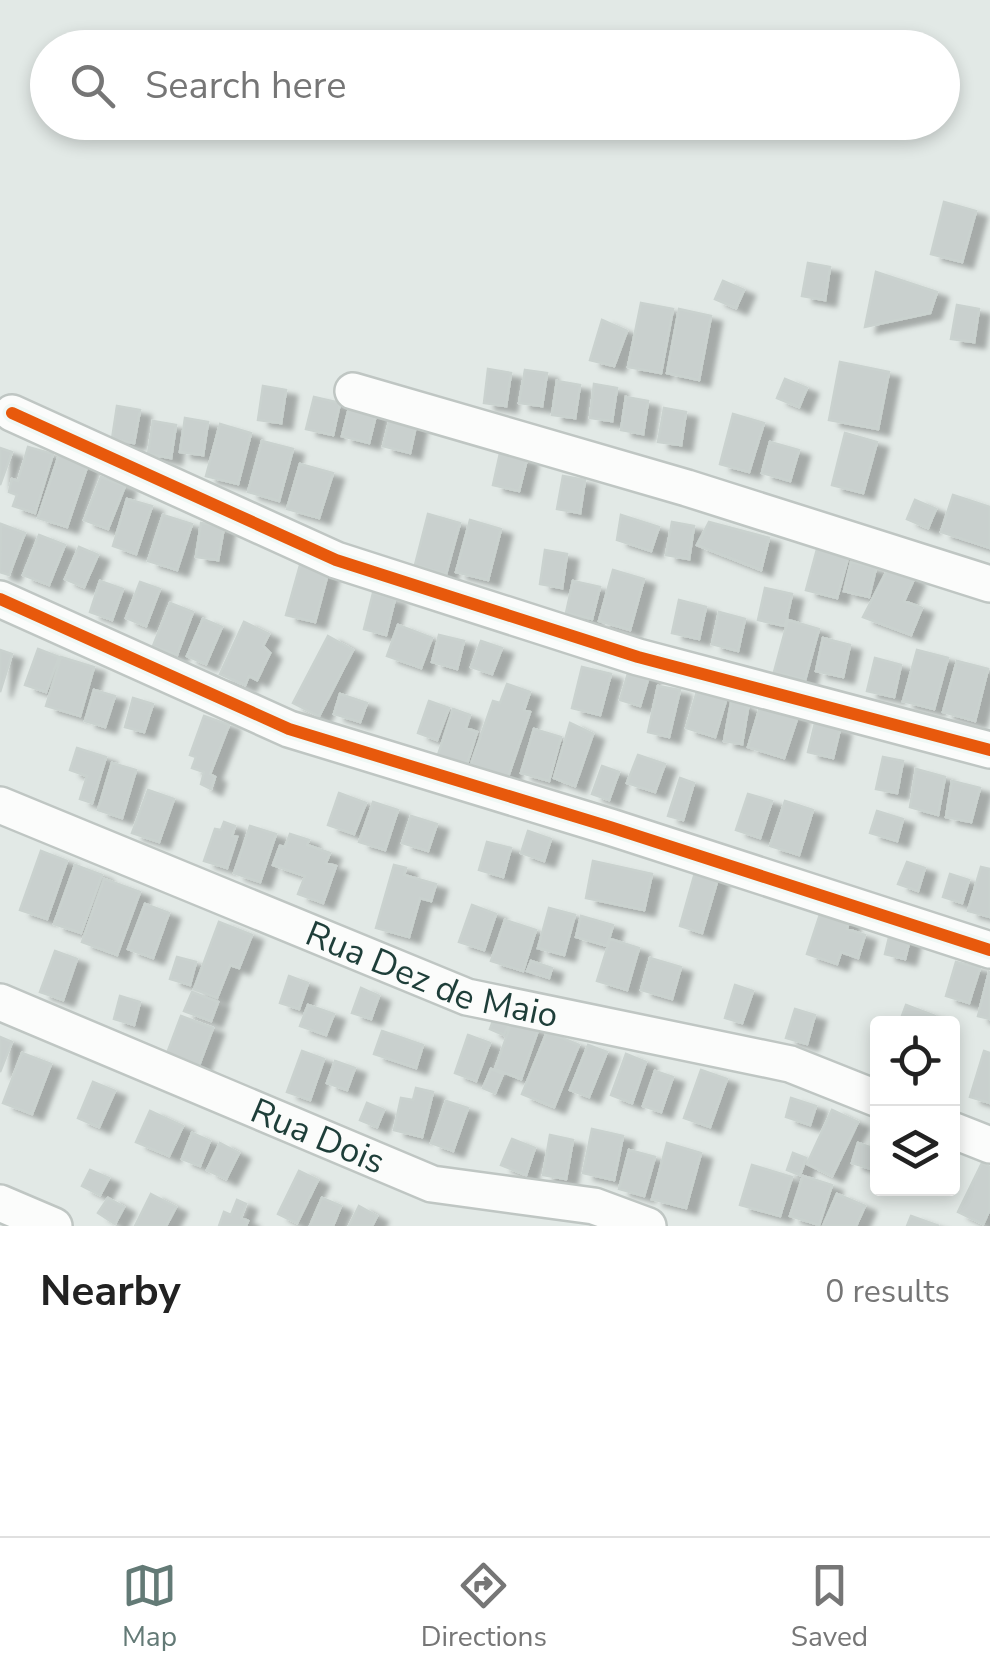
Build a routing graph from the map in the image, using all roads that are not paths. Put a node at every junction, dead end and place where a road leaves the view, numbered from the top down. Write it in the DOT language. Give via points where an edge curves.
graph roads {
  1 [pos="353,391"];
  2 [pos="12,414"];
  3 [pos="990,584"];
  4 [pos="0,599"];
  5 [pos="990,750"];
  6 [pos="0,804"];
  7 [pos="990,950"];
  8 [pos="0,1002"];
  9 [pos="870,1096"];
  10 [pos="960,1133"];
  11 [pos="990,1145"];
  12 [pos="0,1203"];
  13 [pos="54,1226"];
  14 [pos="648,1226"];
  1 -- 3 [label="street"];
  2 -- 5 [label="street" via="336,560 638,657"];
  4 -- 7 [label="street" via="290,730"];
  6 -- 9 [label="street, Rua Dez de Maio" via="467,997 790,1064"];
  8 -- 14 [label="street, Rua Dois" via="432,1184 594,1206"];
  10 -- 11 [label="street"];
  12 -- 13 [label="street"];
}
